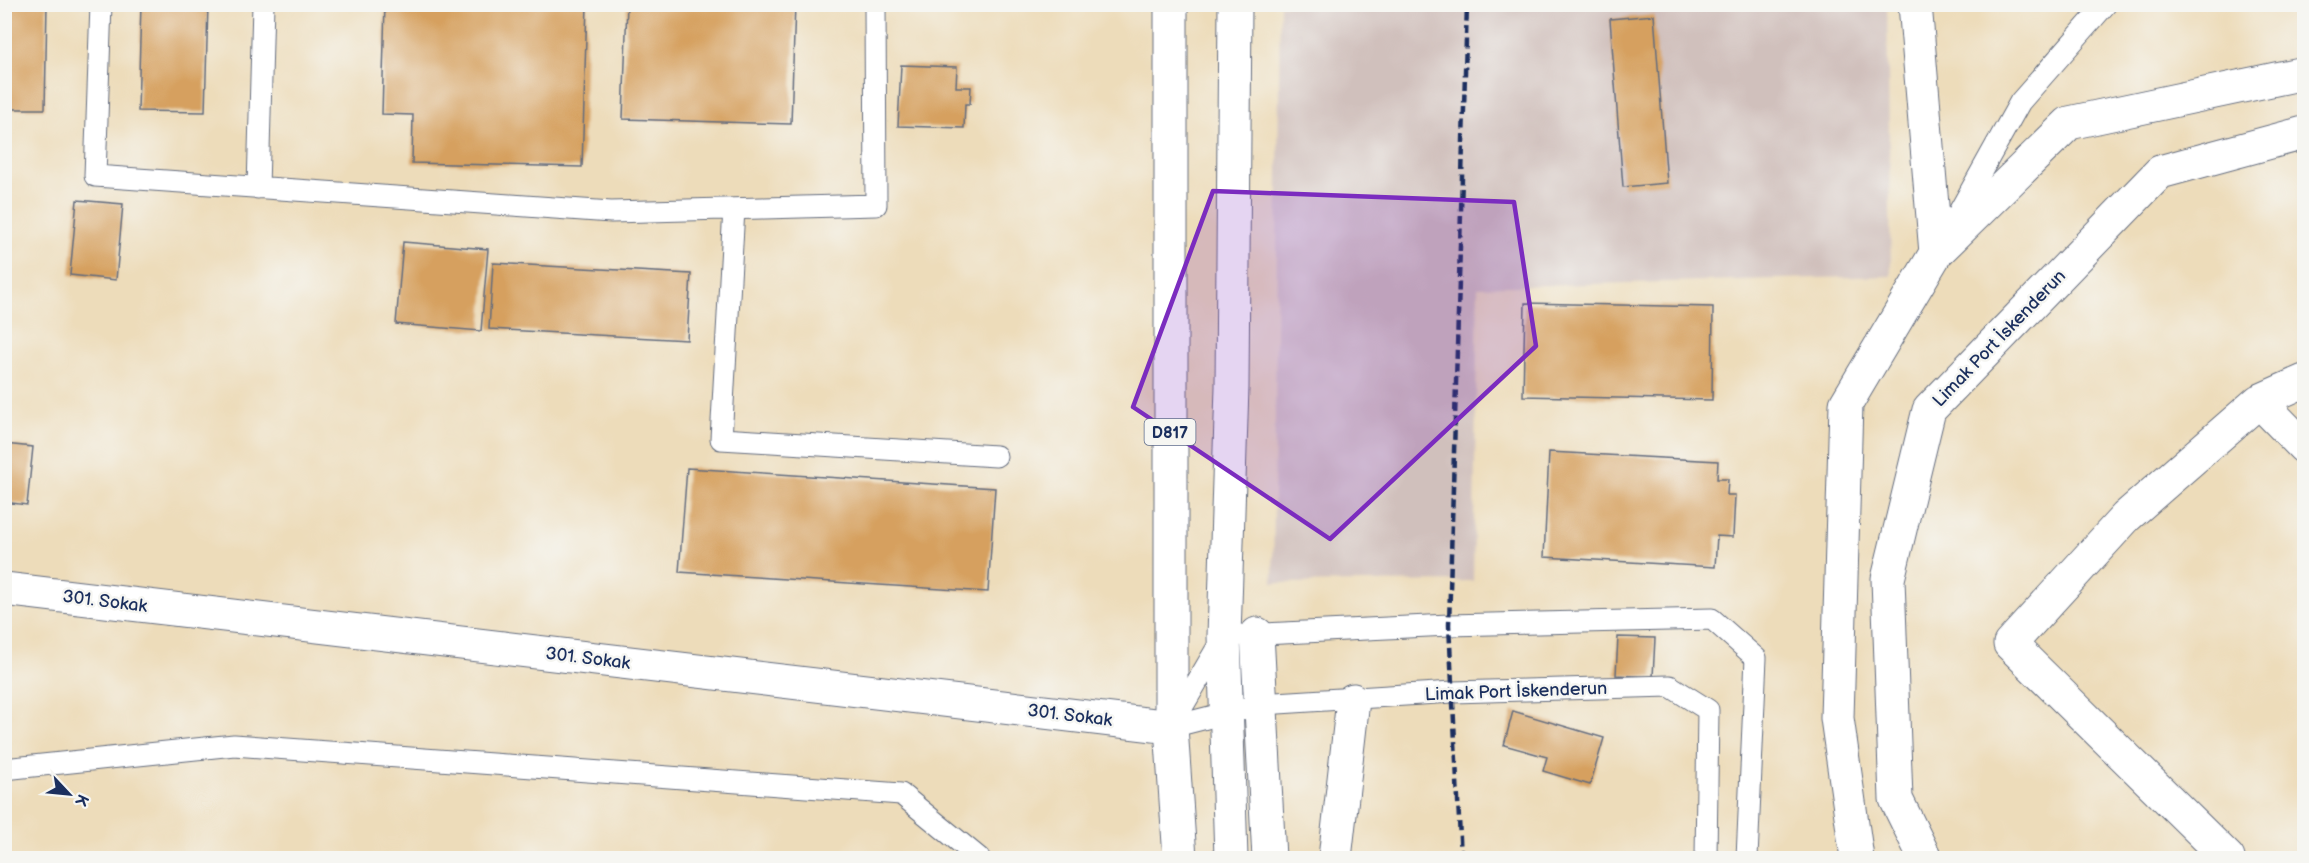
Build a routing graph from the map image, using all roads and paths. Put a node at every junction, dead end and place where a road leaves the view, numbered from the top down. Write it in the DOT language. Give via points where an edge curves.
graph roads {
  1 [pos="101,4"];
  2 [pos="263,4"];
  3 [pos="875,4"];
  4 [pos="1171,4"];
  5 [pos="1235,4"];
  6 [pos="1915,4"];
  7 [pos="2106,4"];
  8 [pos="2304,73"];
  9 [pos="2304,134"];
  10 [pos="258,188"];
  11 [pos="734,209"];
  12 [pos="1936,253"];
  13 [pos="2304,381"];
  14 [pos="2259,401"];
  15 [pos="2304,447"];
  16 [pos="996,456"];
  17 [pos="4,589"];
  18 [pos="1257,634"];
  19 [pos="1224,636"];
  20 [pos="1353,700"];
  21 [pos="1261,704"];
  22 [pos="1227,711"];
  23 [pos="1171,727"];
  24 [pos="4,769"];
  25 [pos="979,858"];
  26 [pos="1180,858"];
  27 [pos="1231,858"];
  28 [pos="1269,858"];
  29 [pos="1335,858"];
  30 [pos="1706,858"];
  31 [pos="1747,858"];
  32 [pos="1857,858"];
  33 [pos="1925,858"];
  34 [pos="2228,858"];
  1 -- 10 [label="lane" via="95,176"];
  2 -- 10 [label="lane"];
  3 -- 11 [label="lane" via="876,205"];
  4 -- 23 [label="main road, D817"];
  5 -- 19 [label="main road" via="1232,387"];
  6 -- 12 [label="main road"];
  7 -- 12 [label="lane" via="2020,102"];
  8 -- 12 [label="main road" via="2069,123"];
  9 -- 33 [label="main road, Limak Port İskenderun" via="2160,172 1929,410 1888,579 1896,799"];
  10 -- 11 [label="lane" via="611,212"];
  11 -- 16 [label="lane" via="721,439"];
  12 -- 32 [label="main road" via="1846,404 1836,718"];
  13 -- 14 [label="main road"];
  14 -- 15 [label="main road"];
  14 -- 34 [label="main road" via="2126,518 2010,644"];
  17 -- 23 [label="main road, 301. Sokak"];
  18 -- 19 [label="lane"];
  18 -- 21 [label="main road"];
  18 -- 31 [label="lane" via="1712,619 1756,658"];
  19 -- 22 [label="main road"];
  19 -- 23 [label="lane"];
  20 -- 21 [label="lane, Limak Port İskenderun"];
  20 -- 29 [label="main road"];
  20 -- 30 [label="lane, Limak Port İskenderun" via="1453,692 1670,686 1708,710"];
  21 -- 22 [label="lane, Limak Port İskenderun"];
  21 -- 28 [label="main road"];
  22 -- 23 [label="lane, Limak Port İskenderun"];
  22 -- 27 [label="main road"];
  23 -- 26 [label="main road, D817"];
  24 -- 25 [label="lane" via="234,745 902,794"];
}
